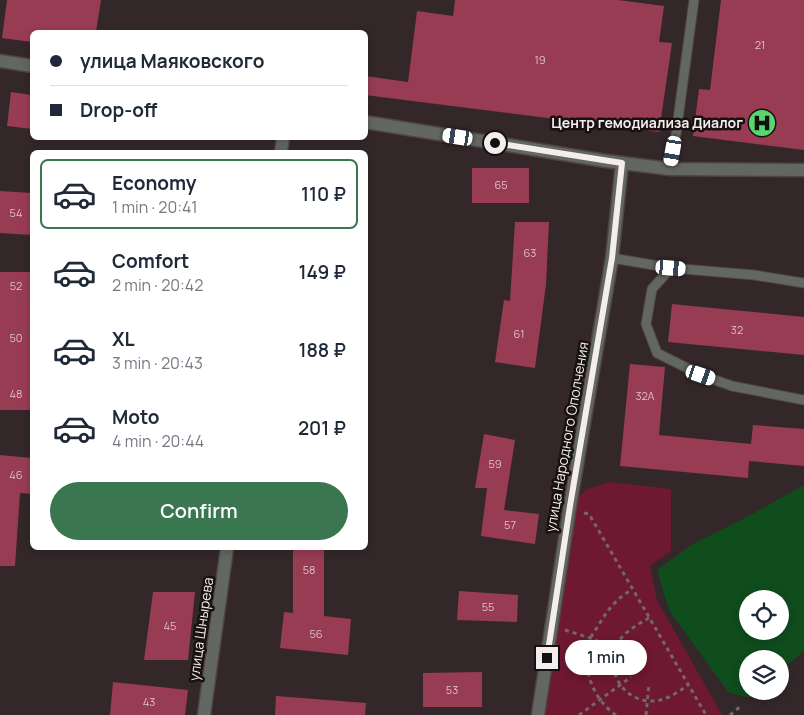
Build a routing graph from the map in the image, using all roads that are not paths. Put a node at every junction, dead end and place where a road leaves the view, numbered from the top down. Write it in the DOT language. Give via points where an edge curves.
graph roads {
  1 [pos="694,0"];
  2 [pos="0,61"];
  3 [pos="30,66"];
  4 [pos="368,122"];
  5 [pos="622,163"];
  6 [pos="670,169"];
  7 [pos="804,170"];
  8 [pos="612,258"];
  9 [pos="671,268"];
  10 [pos="804,284"];
  11 [pos="804,400"];
  12 [pos="227,550"];
  13 [pos="204,715"];
  14 [pos="538,715"];
  1 -- 6 [label="lane"];
  2 -- 3 [label="street"];
  4 -- 5 [label="street"];
  5 -- 6 [label="street"];
  5 -- 8 [label="street, улица Народного Ополчения"];
  6 -- 7 [label="street"];
  8 -- 9 [label="lane"];
  8 -- 14 [label="street, улица Народного Ополчения"];
  9 -- 10 [label="lane" via="754,275"];
  9 -- 11 [label="lane" via="652,289 646,324 657,353 732,386"];
  12 -- 13 [label="street, улица Шнырева"];
}
